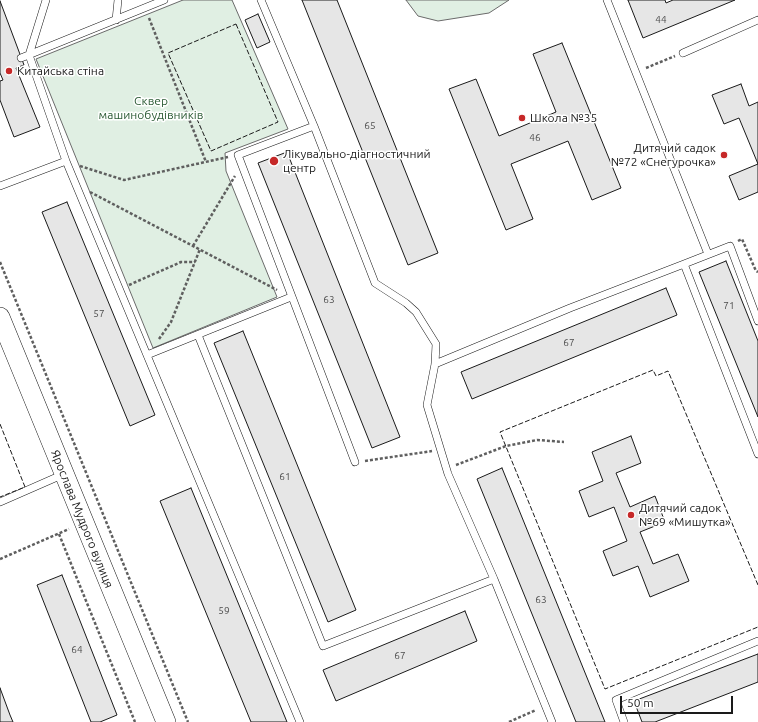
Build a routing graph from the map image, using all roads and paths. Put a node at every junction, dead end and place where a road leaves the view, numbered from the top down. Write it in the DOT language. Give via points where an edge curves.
graph roads {
  1 [pos="46,0"];
  2 [pos="118,0"];
  3 [pos="164,0"];
  4 [pos="261,0"];
  5 [pos="607,0"];
  6 [pos="145,8"];
  7 [pos="116,20"];
  8 [pos="758,20"];
  9 [pos="683,53"];
  10 [pos="28,55"];
  11 [pos="21,58"];
  12 [pos="636,72"];
  13 [pos="314,126"];
  14 [pos="238,155"];
  15 [pos="66,161"];
  16 [pos="206,162"];
  17 [pos="242,166"];
  18 [pos="76,184"];
  19 [pos="0,186"];
  20 [pos="193,246"];
  21 [pos="200,250"];
  22 [pos="708,254"];
  23 [pos="0,262"];
  24 [pos="195,262"];
  25 [pos="684,264"];
  26 [pos="119,289"];
  27 [pos="291,297"];
  28 [pos="0,317"];
  29 [pos="758,321"];
  30 [pos="198,335"];
  31 [pos="147,355"];
  32 [pos="435,364"];
  33 [pos="564,442"];
  34 [pos="441,450"];
  35 [pos="758,454"];
  36 [pos="355,462"];
  37 [pos="446,468"];
  38 [pos="64,474"];
  39 [pos="0,502"];
  40 [pos="84,523"];
  41 [pos="59,534"];
  42 [pos="0,559"];
  43 [pos="494,579"];
  44 [pos="758,641"];
  45 [pos="546,705"];
  46 [pos="136,722"];
  47 [pos="166,722"];
  48 [pos="188,722"];
  49 [pos="300,722"];
  50 [pos="509,722"];
  51 [pos="552,722"];
  52 [pos="624,722"];
  1 -- 10 [label="lane"];
  2 -- 7 [label="lane"];
  3 -- 6 [label="lane"];
  4 -- 13 [label="lane"];
  5 -- 12 [label="lane"];
  6 -- 7 [label="lane"];
  6 -- 16 [label="path"];
  7 -- 10 [label="lane"];
  8 -- 9 [label="lane"];
  9 -- 12 [label="path"];
  10 -- 11 [label="lane"];
  10 -- 15 [label="lane"];
  12 -- 22 [label="lane"];
  13 -- 14 [label="lane"];
  13 -- 32 [label="lane" via="375,282 416,312 436,344"];
  14 -- 16 [label="path"];
  14 -- 17 [label="lane"];
  15 -- 16 [label="path" via="124,180"];
  15 -- 18 [label="lane"];
  15 -- 19 [label="lane"];
  17 -- 20 [label="path"];
  17 -- 27 [label="lane"];
  18 -- 20 [label="path"];
  18 -- 26 [label="lane"];
  20 -- 21 [label="path"];
  21 -- 24 [label="path"];
  21 -- 27 [label="path"];
  22 -- 25 [label="lane"];
  22 -- 29 [label="lane" via="730,246"];
  23 -- 48 [label="path"];
  24 -- 26 [label="path" via="181,262"];
  24 -- 31 [label="path" via="171,322"];
  25 -- 32 [label="lane"];
  25 -- 35 [label="lane"];
  26 -- 31 [label="lane"];
  27 -- 30 [label="lane"];
  27 -- 36 [label="lane"];
  28 -- 38 [label="street, Ярослава Мудрого вулиця"];
  30 -- 31 [label="lane"];
  30 -- 43 [label="lane" via="323,646"];
  31 -- 49 [label="lane"];
  32 -- 34 [label="lane" via="427,405"];
  33 -- 37 [label="path" via="537,440 506,446"];
  34 -- 36 [label="path"];
  34 -- 37 [label="lane"];
  37 -- 43 [label="lane"];
  38 -- 39 [label="lane"];
  38 -- 40 [label="street, Ярослава Мудрого вулиця"];
  40 -- 41 [label="path"];
  40 -- 47 [label="street, Ярослава Мудрого вулиця"];
  41 -- 42 [label="path"];
  41 -- 46 [label="path"];
  43 -- 45 [label="lane"];
  44 -- 52 [label="lane" via="616,700"];
  45 -- 50 [label="path"];
  45 -- 51 [label="lane"];
}
